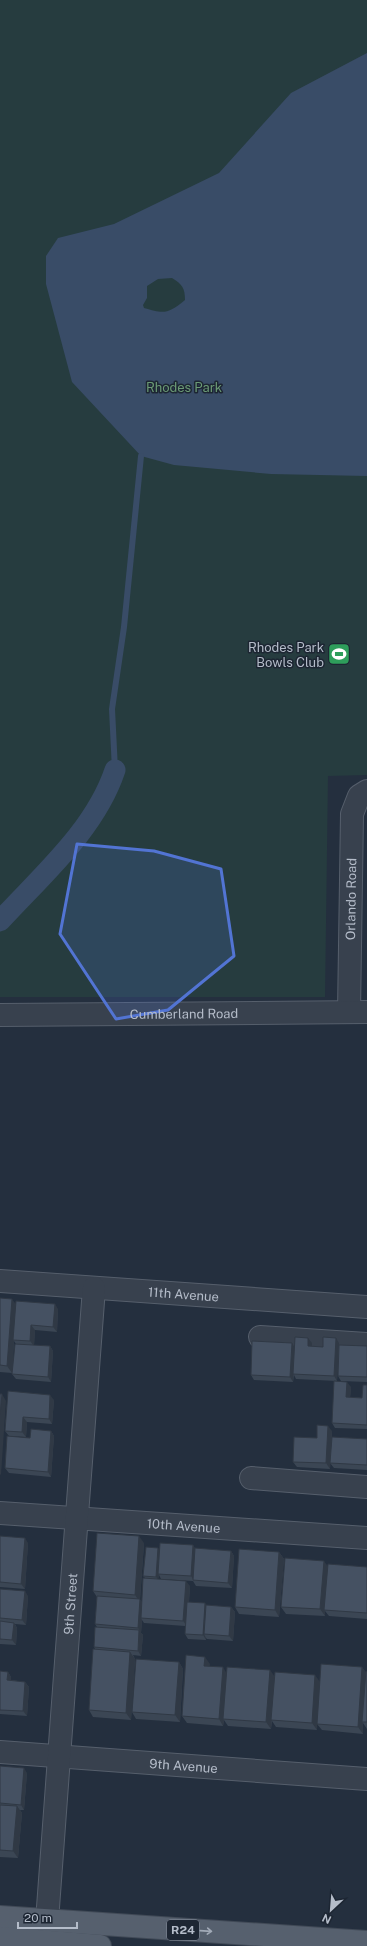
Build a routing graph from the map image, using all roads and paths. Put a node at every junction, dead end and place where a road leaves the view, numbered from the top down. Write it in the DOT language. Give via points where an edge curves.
graph roads {
  1 [pos="367,791"];
  2 [pos="358,1012"];
  3 [pos="0,1015"];
  4 [pos="0,1281"];
  5 [pos="94,1288"];
  6 [pos="367,1306"];
  7 [pos="260,1337"];
  8 [pos="367,1344"];
  9 [pos="251,1478"];
  10 [pos="367,1487"];
  11 [pos="0,1513"];
  12 [pos="76,1518"];
  13 [pos="367,1538"];
  14 [pos="0,1752"];
  15 [pos="61,1756"];
  16 [pos="367,1779"];
  17 [pos="0,1917"];
  18 [pos="47,1921"];
  19 [pos="0,1938"];
  20 [pos="367,1942"];
  21 [pos="48,1944"];
  22 [pos="100,1946"];
  1 -- 2 [label="street, Orlando Road" via="359,796 352,814"];
  2 -- 3 [label="street, Cumberland Road"];
  4 -- 5 [label="street, 11th Avenue"];
  5 -- 6 [label="street, 11th Avenue"];
  5 -- 12 [label="street, 9th Street"];
  7 -- 8 [label="street"];
  9 -- 10 [label="street"];
  11 -- 12 [label="street, 10th Avenue"];
  12 -- 13 [label="street, 10th Avenue"];
  12 -- 15 [label="street, 9th Street"];
  14 -- 15 [label="street, 9th Avenue"];
  15 -- 16 [label="street, 9th Avenue"];
  15 -- 18 [label="street, 9th Street"];
  17 -- 18 [label="main road, R24"];
  18 -- 20 [label="main road, R24, one-way"];
  19 -- 21 [label="main road"];
  21 -- 22 [label="main road"];
}
